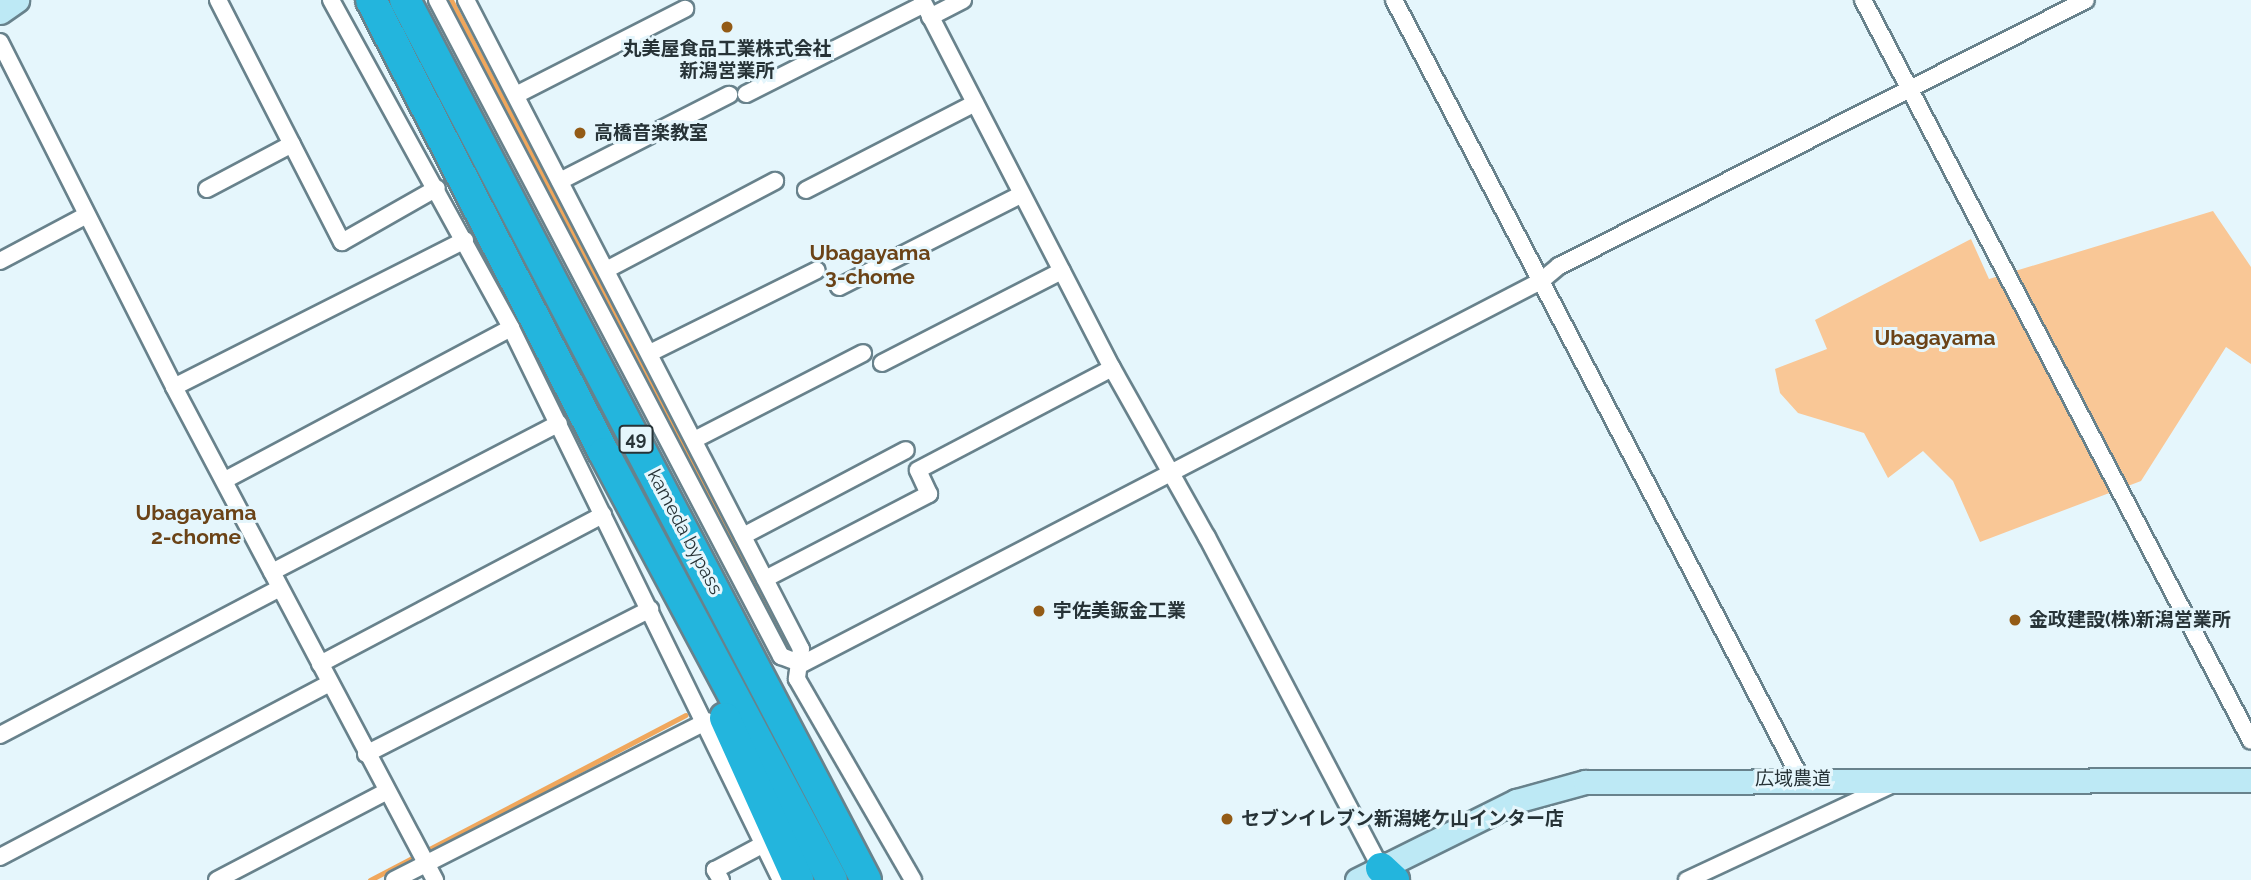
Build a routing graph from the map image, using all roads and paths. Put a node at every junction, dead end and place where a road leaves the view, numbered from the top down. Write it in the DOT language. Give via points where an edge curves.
graph roads {
  1 [pos="17,0"];
  2 [pos="218,0"];
  3 [pos="331,0"];
  4 [pos="372,0"];
  5 [pos="405,0"];
  6 [pos="437,0"];
  7 [pos="466,0"];
  8 [pos="963,0"];
  9 [pos="1394,0"];
  10 [pos="1863,0"];
  11 [pos="2086,0"];
  12 [pos="926,7"];
  13 [pos="685,9"];
  14 [pos="0,12"];
  15 [pos="0,42"];
  16 [pos="1908,89"];
  17 [pos="516,95"];
  18 [pos="975,103"];
  19 [pos="292,144"];
  20 [pos="560,181"];
  21 [pos="775,181"];
  22 [pos="437,188"];
  23 [pos="207,189"];
  24 [pos="806,190"];
  25 [pos="1022,194"];
  26 [pos="87,215"];
  27 [pos="465,240"];
  28 [pos="0,261"];
  29 [pos="608,269"];
  30 [pos="817,270"];
  31 [pos="1062,271"];
  32 [pos="1541,281"];
  33 [pos="839,287"];
  34 [pos="511,328"];
  35 [pos="650,353"];
  36 [pos="863,353"];
  37 [pos="882,363"];
  38 [pos="1112,368"];
  39 [pos="174,387"];
  40 [pos="559,423"];
  41 [pos="694,440"];
  42 [pos="906,450"];
  43 [pos="1170,475"];
  44 [pos="225,480"];
  45 [pos="603,515"];
  46 [pos="743,536"];
  47 [pos="272,572"];
  48 [pos="671,578"];
  49 [pos="765,579"];
  50 [pos="280,588"];
  51 [pos="650,609"];
  52 [pos="320,664"];
  53 [pos="802,664"];
  54 [pos="330,683"];
  55 [pos="707,721"];
  56 [pos="0,735"];
  57 [pos="2251,741"];
  58 [pos="366,754"];
  59 [pos="809,769"];
  60 [pos="1801,779"];
  61 [pos="1902,780"];
  62 [pos="2251,780"];
  63 [pos="387,791"];
  64 [pos="764,844"];
  65 [pos="422,855"];
  66 [pos="0,857"];
  67 [pos="1379,877"];
  68 [pos="217,880"];
  69 [pos="394,880"];
  70 [pos="435,880"];
  71 [pos="720,880"];
  72 [pos="781,880"];
  73 [pos="798,880"];
  74 [pos="832,880"];
  75 [pos="866,880"];
  76 [pos="882,880"];
  77 [pos="913,880"];
  78 [pos="1688,880"];
  1 -- 14 [label="street"];
  2 -- 19 [label="street"];
  3 -- 22 [label="street"];
  4 -- 48 [label="highway, kameda bypass / 49"];
  5 -- 59 [label="highway, kameda bypass / 49"];
  6 -- 53 [label="street" via="781,656"];
  7 -- 17 [label="street"];
  8 -- 12 [label="street"];
  9 -- 32 [label="street"];
  10 -- 16 [label="street"];
  11 -- 16 [label="street"];
  12 -- 18 [label="street"];
  12 -- 20 [label="street"];
  13 -- 17 [label="street"];
  15 -- 26 [label="street"];
  16 -- 32 [label="street" via="1559,266"];
  16 -- 57 [label="street"];
  17 -- 20 [label="street"];
  18 -- 24 [label="street"];
  18 -- 25 [label="street"];
  19 -- 22 [label="street" via="342,242"];
  19 -- 23 [label="street"];
  20 -- 29 [label="street"];
  21 -- 29 [label="street"];
  22 -- 27 [label="street"];
  25 -- 31 [label="street"];
  25 -- 33 [label="street"];
  26 -- 28 [label="street"];
  26 -- 39 [label="street"];
  27 -- 34 [label="street"];
  27 -- 39 [label="street"];
  29 -- 35 [label="street"];
  30 -- 35 [label="street"];
  31 -- 37 [label="street"];
  31 -- 38 [label="street"];
  32 -- 43 [label="street"];
  32 -- 60 [label="street"];
  34 -- 40 [label="street"];
  34 -- 44 [label="street"];
  35 -- 41 [label="street"];
  36 -- 41 [label="street"];
  38 -- 43 [label="street"];
  38 -- 49 [label="street" via="918,470 929,494"];
  39 -- 44 [label="street"];
  40 -- 45 [label="street"];
  40 -- 47 [label="street"];
  41 -- 46 [label="street"];
  42 -- 46 [label="street"];
  43 -- 53 [label="street"];
  43 -- 67 [label="street"];
  44 -- 47 [label="street"];
  45 -- 51 [label="street"];
  45 -- 52 [label="street"];
  46 -- 49 [label="street"];
  47 -- 50 [label="street"];
  48 -- 73 [label="highway" via="710,683"];
  48 -- 74 [label="highway, kameda bypass / 49"];
  49 -- 53 [label="street" via="802,649"];
  50 -- 52 [label="street"];
  50 -- 56 [label="street"];
  51 -- 55 [label="street"];
  51 -- 58 [label="street"];
  52 -- 54 [label="street"];
  53 -- 77 [label="street" via="797,679"];
  54 -- 58 [label="street"];
  54 -- 66 [label="street"];
  55 -- 64 [label="street"];
  55 -- 65 [label="street"];
  58 -- 63 [label="street"];
  59 -- 75 [label="highway, kameda bypass / 49"];
  59 -- 76 [label="highway"];
  60 -- 61 [label="street, 広域農道"];
  60 -- 67 [label="street, 広域農道" via="1626,778 1555,788 1487,813"];
  61 -- 62 [label="street, 広域農道"];
  61 -- 78 [label="street"];
  63 -- 65 [label="street"];
  63 -- 68 [label="street"];
  64 -- 71 [label="street" via="715,870"];
  64 -- 72 [label="street"];
  65 -- 69 [label="street"];
  65 -- 70 [label="street"];
}
